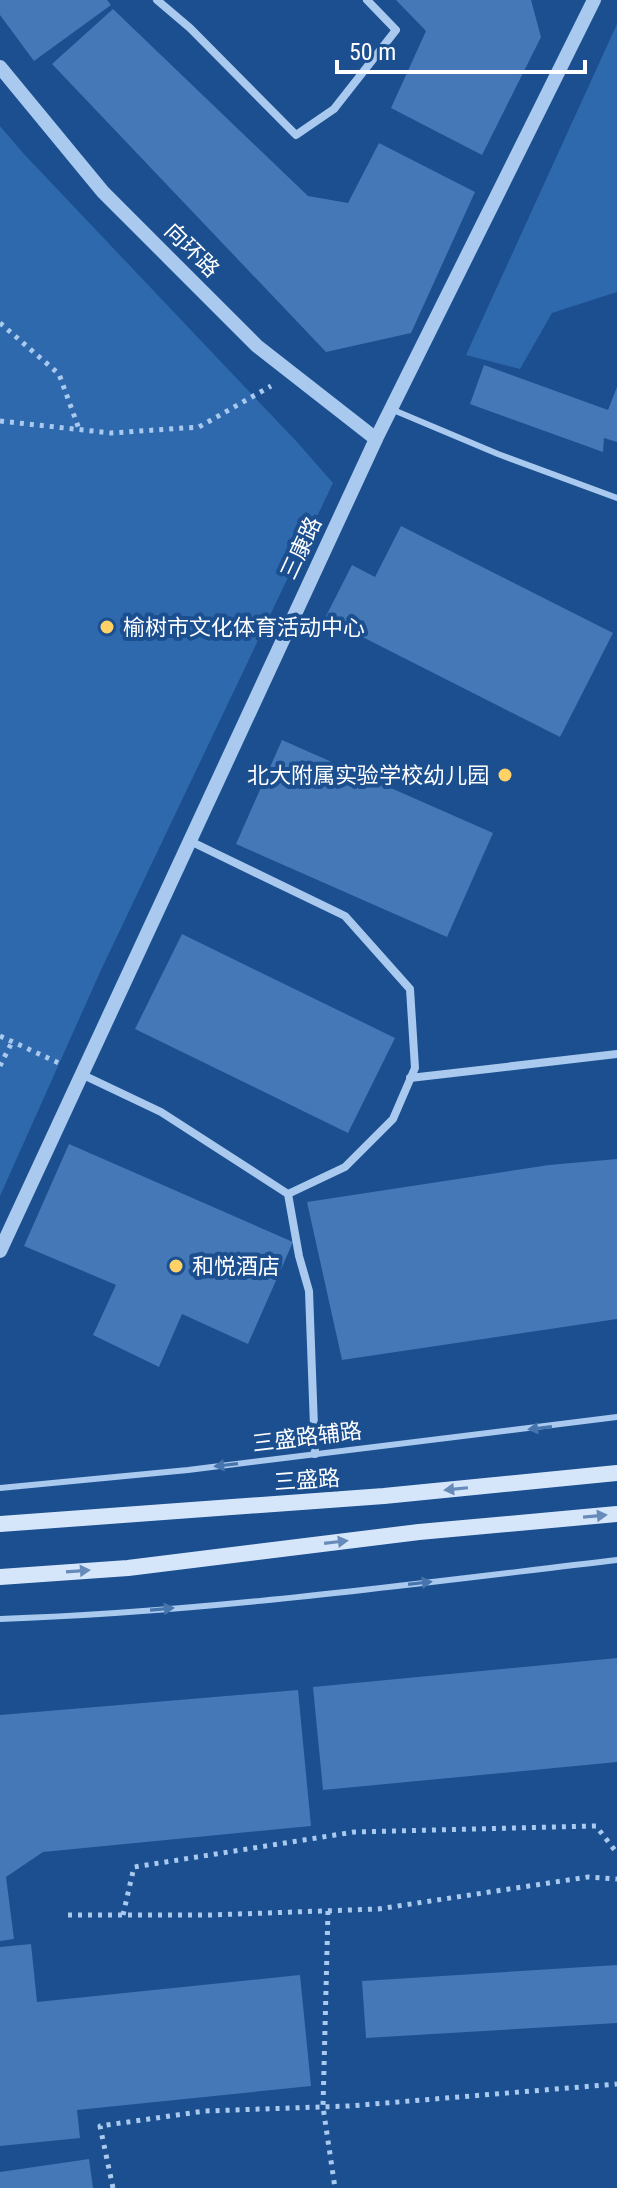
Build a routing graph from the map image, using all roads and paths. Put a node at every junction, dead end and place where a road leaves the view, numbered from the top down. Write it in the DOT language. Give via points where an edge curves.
graph roads {
  1 [pos="157,0"];
  2 [pos="367,0"];
  3 [pos="594,0"];
  4 [pos="0,67"];
  5 [pos="0,323"];
  6 [pos="293,374"];
  7 [pos="391,409"];
  8 [pos="0,421"];
  9 [pos="79,429"];
  10 [pos="376,439"];
  11 [pos="617,498"];
  12 [pos="190,841"];
  13 [pos="0,1036"];
  14 [pos="12,1042"];
  15 [pos="617,1054"];
  16 [pos="0,1066"];
  17 [pos="81,1074"];
  18 [pos="410,1078"];
  19 [pos="288,1194"];
  20 [pos="0,1251"];
  21 [pos="617,1417"];
  22 [pos="315,1454"];
  23 [pos="617,1473"];
  24 [pos="0,1488"];
  25 [pos="617,1514"];
  26 [pos="0,1524"];
  27 [pos="617,1560"];
  28 [pos="0,1577"];
  29 [pos="0,1619"];
  30 [pos="617,1853"];
  31 [pos="617,1879"];
  32 [pos="328,1911"];
  33 [pos="68,1915"];
  34 [pos="123,1915"];
  35 [pos="617,2084"];
  36 [pos="323,2107"];
  37 [pos="113,2188"];
  38 [pos="335,2188"];
  1 -- 2 [label="street" via="296,135 334,109 396,30"];
  3 -- 7 [label="street, 三康路"];
  4 -- 6 [label="street, 向环路" via="103,192 257,346"];
  5 -- 9 [label="path" via="59,374"];
  6 -- 9 [label="path" via="199,427 111,433"];
  6 -- 10 [label="street, 向环路"];
  7 -- 10 [label="street, 三康路"];
  7 -- 11 [label="lane"];
  8 -- 9 [label="path"];
  10 -- 12 [label="street, 三康路"];
  12 -- 17 [label="street, 三康路"];
  12 -- 18 [label="street" via="345,916 410,989 415,1068"];
  13 -- 14 [label="path"];
  14 -- 16 [label="path"];
  14 -- 17 [label="path"];
  15 -- 18 [label="street"];
  17 -- 19 [label="street" via="161,1112"];
  17 -- 20 [label="street, 三康路"];
  18 -- 19 [label="street" via="393,1119 345,1167"];
  19 -- 22 [label="street" via="309,1291"];
  21 -- 22 [label="lane, 三盛路辅路, one-way"];
  22 -- 24 [label="lane, 三盛路辅路, one-way"];
  23 -- 26 [label="main road, 三盛路, one-way"];
  28 -- 25 [label="main road, one-way" via="128,1568"];
  29 -- 27 [label="lane, one-way" via="317,1596"];
  30 -- 34 [label="path" via="596,1826 354,1832 134,1867"];
  31 -- 32 [label="path" via="588,1877 378,1909"];
  32 -- 34 [label="path"];
  32 -- 36 [label="path"];
  33 -- 34 [label="path"];
  35 -- 36 [label="path"];
  36 -- 37 [label="path" via="205,2111 100,2126"];
  36 -- 38 [label="path"];
}
